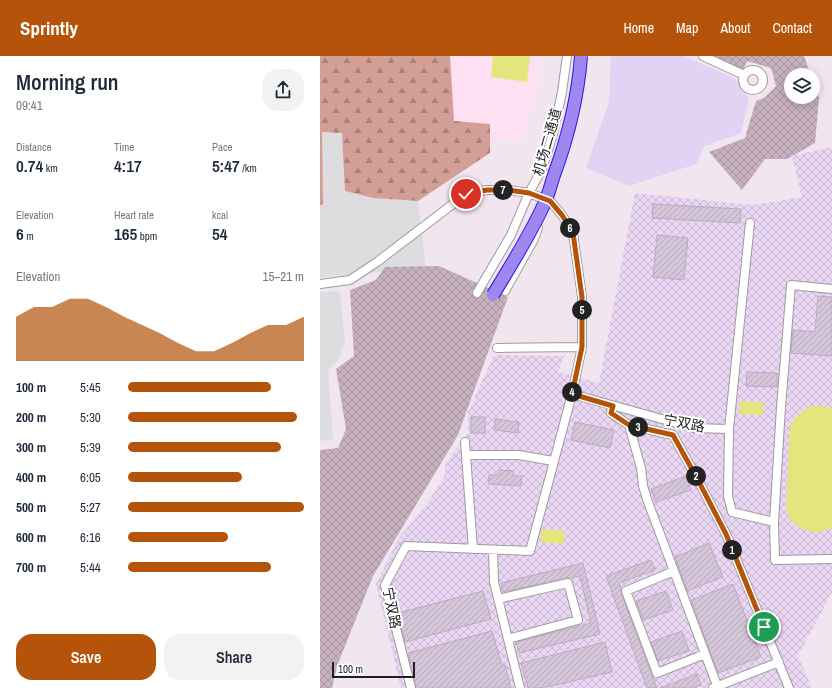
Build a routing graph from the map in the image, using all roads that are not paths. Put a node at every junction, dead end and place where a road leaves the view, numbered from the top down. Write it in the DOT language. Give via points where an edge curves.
graph roads {
  1 [pos="567,56"];
  2 [pos="574,56"];
  3 [pos="582,56"];
  4 [pos="703,56"];
  5 [pos="744,76"];
  6 [pos="529,193"];
  7 [pos="550,201"];
  8 [pos="750,223"];
  9 [pos="320,284"];
  10 [pos="832,289"];
  11 [pos="505,291"];
  12 [pos="485,293"];
  13 [pos="582,347"];
  14 [pos="497,348"];
  15 [pos="572,394"];
  16 [pos="613,406"];
  17 [pos="629,425"];
  18 [pos="729,429"];
  19 [pos="465,442"];
  20 [pos="466,455"];
  21 [pos="553,461"];
  22 [pos="774,522"];
  23 [pos="473,549"];
  24 [pos="493,550"];
  25 [pos="832,559"];
  26 [pos="674,571"];
  27 [pos="498,599"];
  28 [pos="508,639"];
  29 [pos="705,654"];
  30 [pos="779,662"];
  31 [pos="716,687"];
  32 [pos="411,688"];
  33 [pos="520,688"];
  34 [pos="789,688"];
  1 -- 6 [label="street" via="553,134 542,169"];
  2 -- 12 [label="highway" via="565,114 539,198 524,231"];
  3 -- 7 [label="street" via="575,108"];
  3 -- 12 [label="highway, 机场二通道, bridge" via="571,117 560,160 545,201 530,233"];
  4 -- 5 [label="street"];
  6 -- 7 [label="street"];
  6 -- 9 [label="street" via="487,190 466,194 350,280"];
  6 -- 12 [label="street"];
  7 -- 11 [label="street" via="533,241"];
  7 -- 13 [label="street" via="573,233 582,297"];
  8 -- 18 [label="street"];
  10 -- 22 [label="street" via="791,285"];
  13 -- 14 [label="street"];
  13 -- 15 [label="street"];
  15 -- 16 [label="street, 宁双路"];
  15 -- 21 [label="street, 宁双路"];
  16 -- 17 [label="street" via="611,413"];
  16 -- 18 [label="street, 宁双路" via="694,428"];
  17 -- 26 [label="street" via="641,468 643,486"];
  17 -- 30 [label="street" via="673,435 726,534"];
  18 -- 22 [label="street" via="728,496 732,512"];
  19 -- 20 [label="street"];
  20 -- 21 [label="street" via="519,455"];
  20 -- 23 [label="street"];
  21 -- 24 [label="street, 宁双路" via="530,551"];
  22 -- 25 [label="street" via="775,560"];
  23 -- 24 [label="street, 宁双路"];
  23 -- 32 [label="street, 宁双路" via="406,546 385,585"];
  24 -- 27 [label="street" via="494,582"];
  26 -- 29 [label="street"];
  26 -- 29 [label="street" via="626,591 658,673"];
  27 -- 28 [label="street"];
  27 -- 28 [label="street" via="568,583 578,620"];
  28 -- 33 [label="street"];
  29 -- 31 [label="street"];
  30 -- 31 [label="street"];
  30 -- 34 [label="street"];
}
